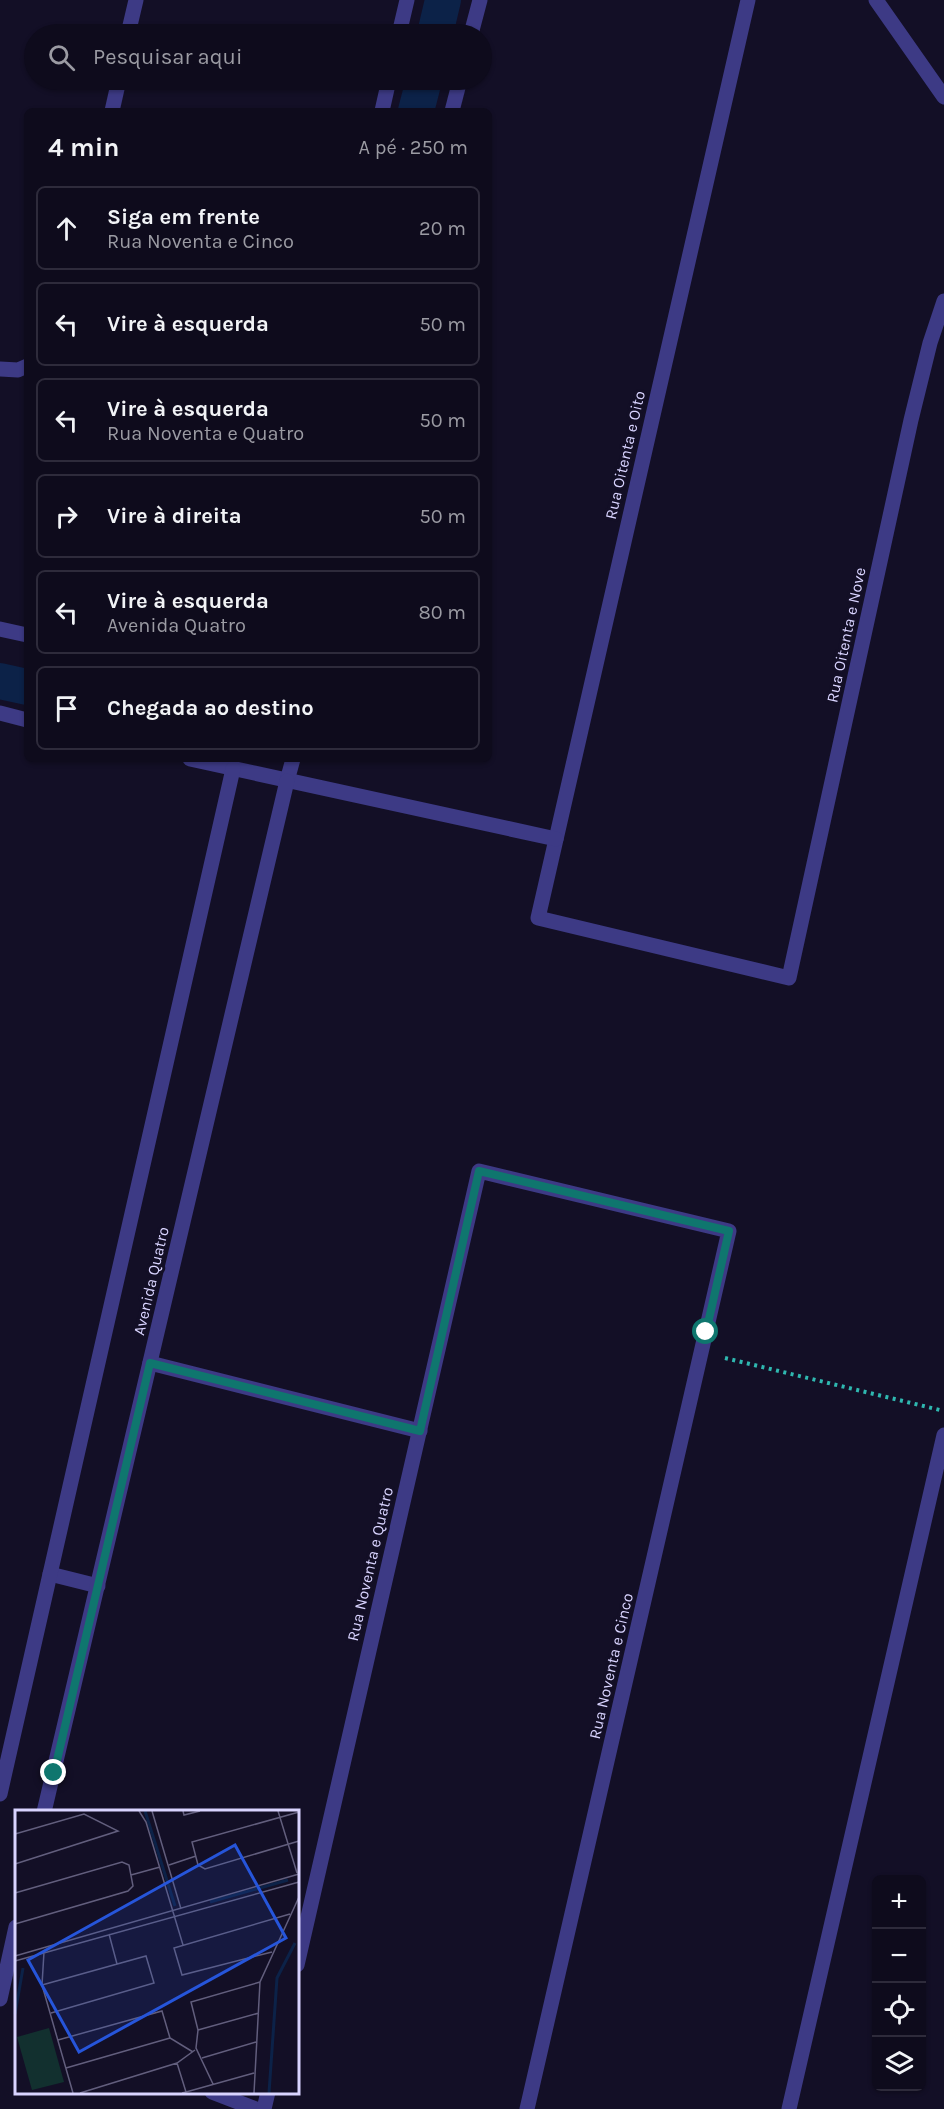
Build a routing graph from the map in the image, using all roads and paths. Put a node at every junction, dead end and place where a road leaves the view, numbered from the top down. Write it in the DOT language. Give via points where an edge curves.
graph roads {
  1 [pos="136,0"];
  2 [pos="406,0"];
  3 [pos="480,0"];
  4 [pos="748,0"];
  5 [pos="876,0"];
  6 [pos="130,24"];
  7 [pos="401,24"];
  8 [pos="474,24"];
  9 [pos="116,90"];
  10 [pos="387,90"];
  11 [pos="457,90"];
  12 [pos="944,97"];
  13 [pos="113,108"];
  14 [pos="383,108"];
  15 [pos="453,108"];
  16 [pos="944,301"];
  17 [pos="24,367"];
  18 [pos="0,369"];
  19 [pos="0,629"];
  20 [pos="24,634"];
  21 [pos="0,714"];
  22 [pos="24,719"];
  23 [pos="216,762"];
  24 [pos="292,762"];
  25 [pos="234,764"];
  26 [pos="287,781"];
  27 [pos="556,839"];
  28 [pos="538,918"];
  29 [pos="729,1231"];
  30 [pos="701,1353"];
  31 [pos="150,1363"];
  32 [pos="944,1411"];
  33 [pos="420,1431"];
  34 [pos="944,1435"];
  35 [pos="50,1574"];
  36 [pos="98,1586"];
  37 [pos="0,1794"];
  38 [pos="44,1810"];
  39 [pos="15,1938"];
  40 [pos="13,1960"];
  41 [pos="298,1961"];
  42 [pos="0,1999"];
  43 [pos="217,2094"];
  44 [pos="268,2094"];
  45 [pos="256,2109"];
  46 [pos="264,2109"];
  47 [pos="527,2109"];
  48 [pos="789,2109"];
  1 -- 6 [label="street"];
  2 -- 7 [label="street"];
  3 -- 8 [label="street"];
  4 -- 27 [label="street, Rua Oitenta e Oito"];
  5 -- 12 [label="street"];
  9 -- 13 [label="street"];
  10 -- 14 [label="street"];
  11 -- 15 [label="street"];
  16 -- 28 [label="street, Rua Oitenta e Nove" via="911,420 789,978"];
  17 -- 18 [label="street"];
  19 -- 20 [label="street"];
  21 -- 22 [label="street"];
  23 -- 25 [label="street"];
  24 -- 26 [label="street, Avenida Quatro"];
  25 -- 26 [label="street"];
  25 -- 35 [label="street, Avenida Quatro"];
  26 -- 27 [label="street"];
  26 -- 31 [label="street, Avenida Quatro"];
  27 -- 28 [label="street, Rua Oitenta e Oito"];
  29 -- 30 [label="street, Rua Noventa e Cinco"];
  29 -- 33 [label="street, Rua Noventa e Quatro" via="479,1171"];
  30 -- 32 [label="path"];
  30 -- 47 [label="street, Rua Noventa e Cinco"];
  31 -- 33 [label="street"];
  31 -- 36 [label="street, Avenida Quatro"];
  33 -- 41 [label="street, Rua Noventa e Quatro"];
  34 -- 48 [label="street"];
  35 -- 36 [label="street"];
  35 -- 37 [label="street, Avenida Quatro"];
  36 -- 38 [label="street, Avenida Quatro"];
  39 -- 40 [label="street"];
  40 -- 42 [label="street"];
  43 -- 45 [label="street"];
  44 -- 46 [label="street"];
}
